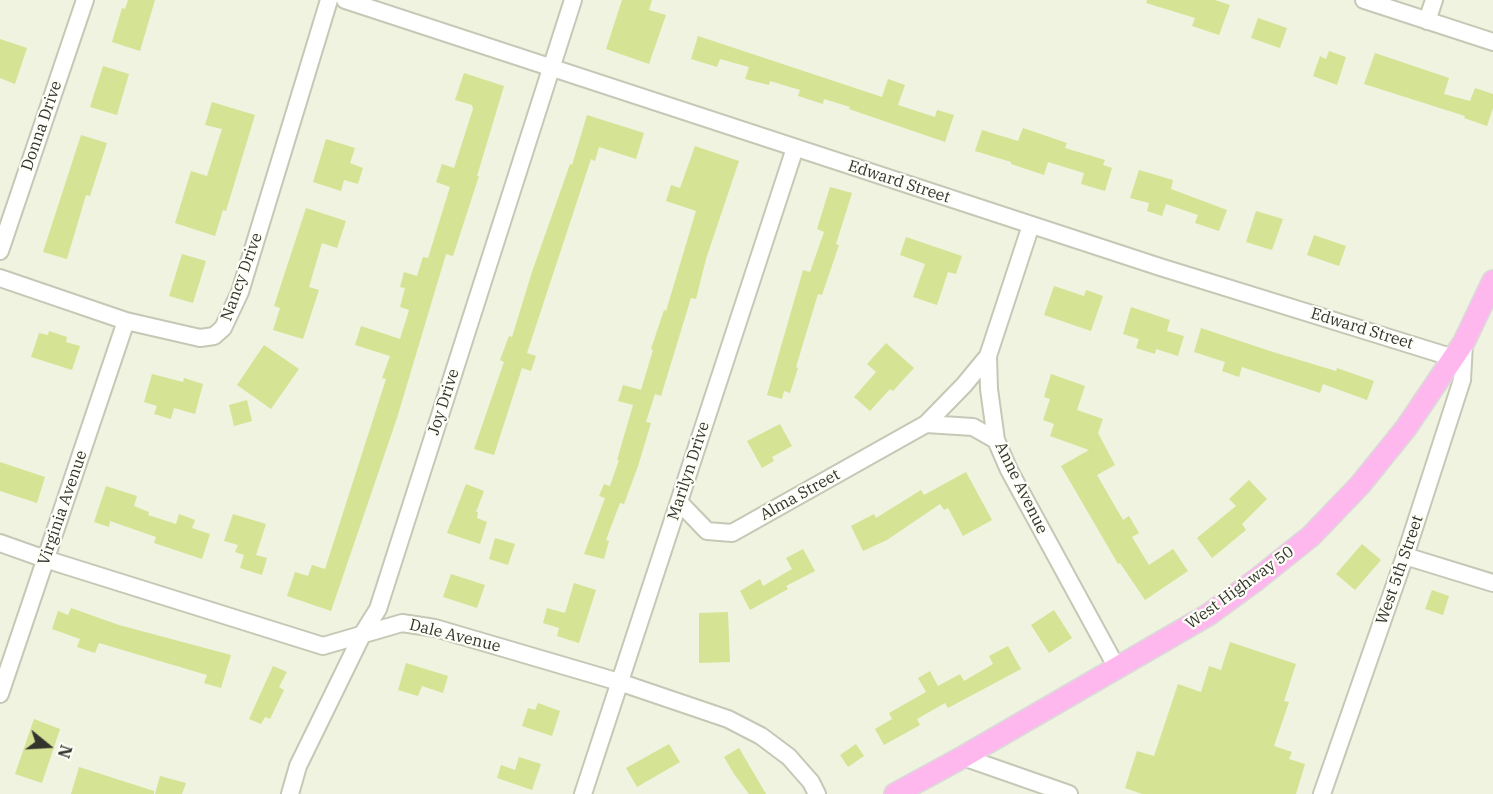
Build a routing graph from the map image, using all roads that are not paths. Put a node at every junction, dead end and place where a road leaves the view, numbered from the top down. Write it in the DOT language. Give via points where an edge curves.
graph roads {
  1 [pos="85,0"];
  2 [pos="329,0"];
  3 [pos="345,0"];
  4 [pos="573,0"];
  5 [pos="1364,0"];
  6 [pos="1434,0"];
  7 [pos="1427,21"];
  8 [pos="1493,42"];
  9 [pos="551,67"];
  10 [pos="795,148"];
  11 [pos="1031,225"];
  12 [pos="0,251"];
  13 [pos="0,278"];
  14 [pos="1493,281"];
  15 [pos="126,321"];
  16 [pos="1459,350"];
  17 [pos="988,356"];
  18 [pos="926,424"];
  19 [pos="996,440"];
  20 [pos="679,502"];
  21 [pos="0,543"];
  22 [pos="1405,556"];
  23 [pos="45,560"];
  24 [pos="1493,583"];
  25 [pos="363,633"];
  26 [pos="1117,668"];
  27 [pos="619,682"];
  28 [pos="0,694"];
  29 [pos="963,757"];
  30 [pos="1064,793"];
  31 [pos="290,794"];
  32 [pos="583,794"];
  33 [pos="817,794"];
  34 [pos="895,794"];
  35 [pos="1322,794"];
  1 -- 12 [label="street, Donna Drive"];
  2 -- 15 [label="street, Nancy Drive" via="240,292 223,328 214,336 200,338"];
  3 -- 9 [label="street, Edward Street"];
  4 -- 9 [label="street, Joy Drive"];
  5 -- 7 [label="street"];
  6 -- 7 [label="street"];
  7 -- 8 [label="street"];
  9 -- 10 [label="street, Edward Street"];
  9 -- 25 [label="street, Joy Drive" via="378,609"];
  10 -- 11 [label="street, Edward Street"];
  10 -- 20 [label="street, Marilyn Drive"];
  11 -- 16 [label="street, Edward Street" via="1171,271"];
  11 -- 17 [label="street, Anne Avenue"];
  13 -- 15 [label="street, Nancy Drive"];
  14 -- 16 [label="main road, West Highway 50"];
  15 -- 23 [label="street, Virginia Avenue"];
  16 -- 22 [label="street, West 5th Street" via="1462,380"];
  16 -- 26 [label="main road, West Highway 50" via="1393,444 1311,536 1208,615"];
  17 -- 18 [label="street, Alma Street"];
  17 -- 19 [label="street, Anne Avenue" via="988,389"];
  18 -- 19 [label="street" via="973,427"];
  18 -- 20 [label="street, Alma Street" via="732,533 707,531"];
  19 -- 26 [label="street, Anne Avenue"];
  20 -- 27 [label="street, Marilyn Drive"];
  21 -- 23 [label="street, Dale Avenue"];
  22 -- 24 [label="street"];
  22 -- 35 [label="street, West 5th Street"];
  23 -- 25 [label="street, Dale Avenue" via="323,646"];
  23 -- 28 [label="street, Virginia Avenue"];
  25 -- 27 [label="street, Dale Avenue" via="402,623 435,628"];
  25 -- 31 [label="street, Joy Drive" via="298,766"];
  26 -- 29 [label="main road, West Highway 50"];
  27 -- 32 [label="street, Marilyn Drive"];
  27 -- 33 [label="street, Dale Avenue" via="728,719 761,736 789,757"];
  29 -- 30 [label="street"];
  29 -- 34 [label="main road, West Highway 50"];
}
